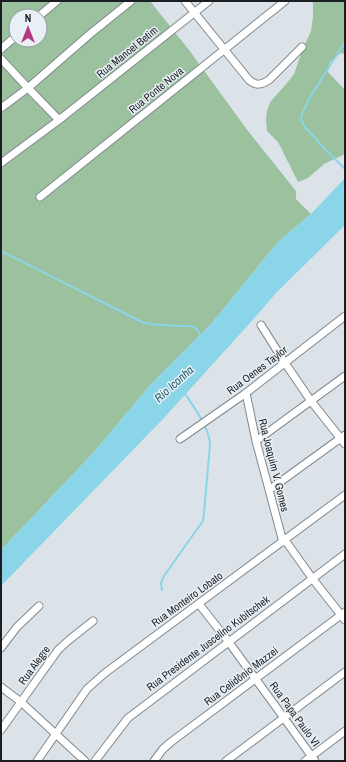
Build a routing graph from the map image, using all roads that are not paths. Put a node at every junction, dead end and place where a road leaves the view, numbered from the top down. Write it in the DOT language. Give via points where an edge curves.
graph roads {
  1 [pos="57,1"];
  2 [pos="131,1"];
  3 [pos="185,1"];
  4 [pos="210,1"];
  5 [pos="285,1"];
  6 [pos="48,8"];
  7 [pos="194,13"];
  8 [pos="302,47"];
  9 [pos="224,50"];
  10 [pos="1,59"];
  11 [pos="28,88"];
  12 [pos="1,108"];
  13 [pos="59,120"];
  14 [pos="1,163"];
  15 [pos="40,197"];
  16 [pos="345,316"];
  17 [pos="261,325"];
  18 [pos="285,363"];
  19 [pos="345,376"];
  20 [pos="246,393"];
  21 [pos="311,400"];
  22 [pos="180,439"];
  23 [pos="344,439"];
  24 [pos="256,441"];
  25 [pos="270,490"];
  26 [pos="345,495"];
  27 [pos="284,541"];
  28 [pos="345,554"];
  29 [pos="312,578"];
  30 [pos="199,604"];
  31 [pos="39,606"];
  32 [pos="344,616"];
  33 [pos="93,621"];
  34 [pos="228,641"];
  35 [pos="1,648"];
  36 [pos="345,672"];
  37 [pos="256,679"];
  38 [pos="1,687"];
  39 [pos="21,702"];
  40 [pos="284,718"];
  41 [pos="1,730"];
  42 [pos="345,731"];
  43 [pos="56,734"];
  44 [pos="313,758"];
  45 [pos="37,761"];
  46 [pos="85,761"];
  47 [pos="95,761"];
  48 [pos="154,761"];
  49 [pos="226,761"];
  50 [pos="305,761"];
  1 -- 6 [label="street"];
  2 -- 11 [label="street"];
  3 -- 7 [label="street"];
  4 -- 7 [label="street, Rua Manoel Betim"];
  5 -- 9 [label="street, Rua Ponte Nova"];
  7 -- 9 [label="street"];
  7 -- 13 [label="street, Rua Manoel Betim"];
  8 -- 9 [label="street" via="269,80 258,85 249,80"];
  9 -- 15 [label="street, Rua Ponte Nova"];
  10 -- 11 [label="street"];
  11 -- 12 [label="street"];
  11 -- 13 [label="street"];
  13 -- 14 [label="street, Rua Manoel Betim"];
  16 -- 18 [label="street, Rua Oenes Taylor"];
  17 -- 18 [label="street"];
  18 -- 20 [label="street, Rua Oenes Taylor"];
  18 -- 21 [label="street"];
  19 -- 21 [label="street"];
  20 -- 22 [label="street, Rua Oenes Taylor"];
  20 -- 24 [label="street, Rua Joaquim V. Gomes"];
  21 -- 23 [label="street"];
  21 -- 24 [label="street"];
  23 -- 25 [label="street"];
  24 -- 25 [label="street, Rua Joaquim V. Gomes"];
  25 -- 27 [label="street, Rua Joaquim V. Gomes"];
  26 -- 27 [label="street, Rua Monteiro Lobato"];
  27 -- 29 [label="street, Rua Joaquim V. Gomes"];
  27 -- 30 [label="street, Rua Monteiro Lobato"];
  28 -- 29 [label="street, Rua Presidente Juscelino Kubitschek"];
  29 -- 32 [label="street, Rua Joaquim V. Gomes"];
  29 -- 34 [label="street, Rua Presidente Juscelino Kubitschek"];
  30 -- 34 [label="street, Rua Papa Paulo VI"];
  30 -- 43 [label="street, Rua Monteiro Lobato" via="95,681"];
  31 -- 35 [label="street" via="17,627"];
  32 -- 37 [label="street, Rua Celidônio Mazzei"];
  33 -- 39 [label="street, Rua Alegre" via="58,650"];
  34 -- 37 [label="street, Rua Papa Paulo VI"];
  34 -- 47 [label="street, Rua Presidente Juscelino Kubitschek" via="128,718"];
  36 -- 40 [label="street"];
  37 -- 40 [label="street, Rua Papa Paulo VI"];
  37 -- 48 [label="street, Rua Celidônio Mazzei" via="171,742"];
  38 -- 39 [label="street"];
  39 -- 41 [label="street, Rua Alegre"];
  39 -- 43 [label="street"];
  40 -- 44 [label="street, Rua Papa Paulo VI"];
  40 -- 49 [label="street"];
  42 -- 44 [label="street"];
  43 -- 45 [label="street, Rua Monteiro Lobato"];
  43 -- 46 [label="street"];
  44 -- 50 [label="street"];
}
